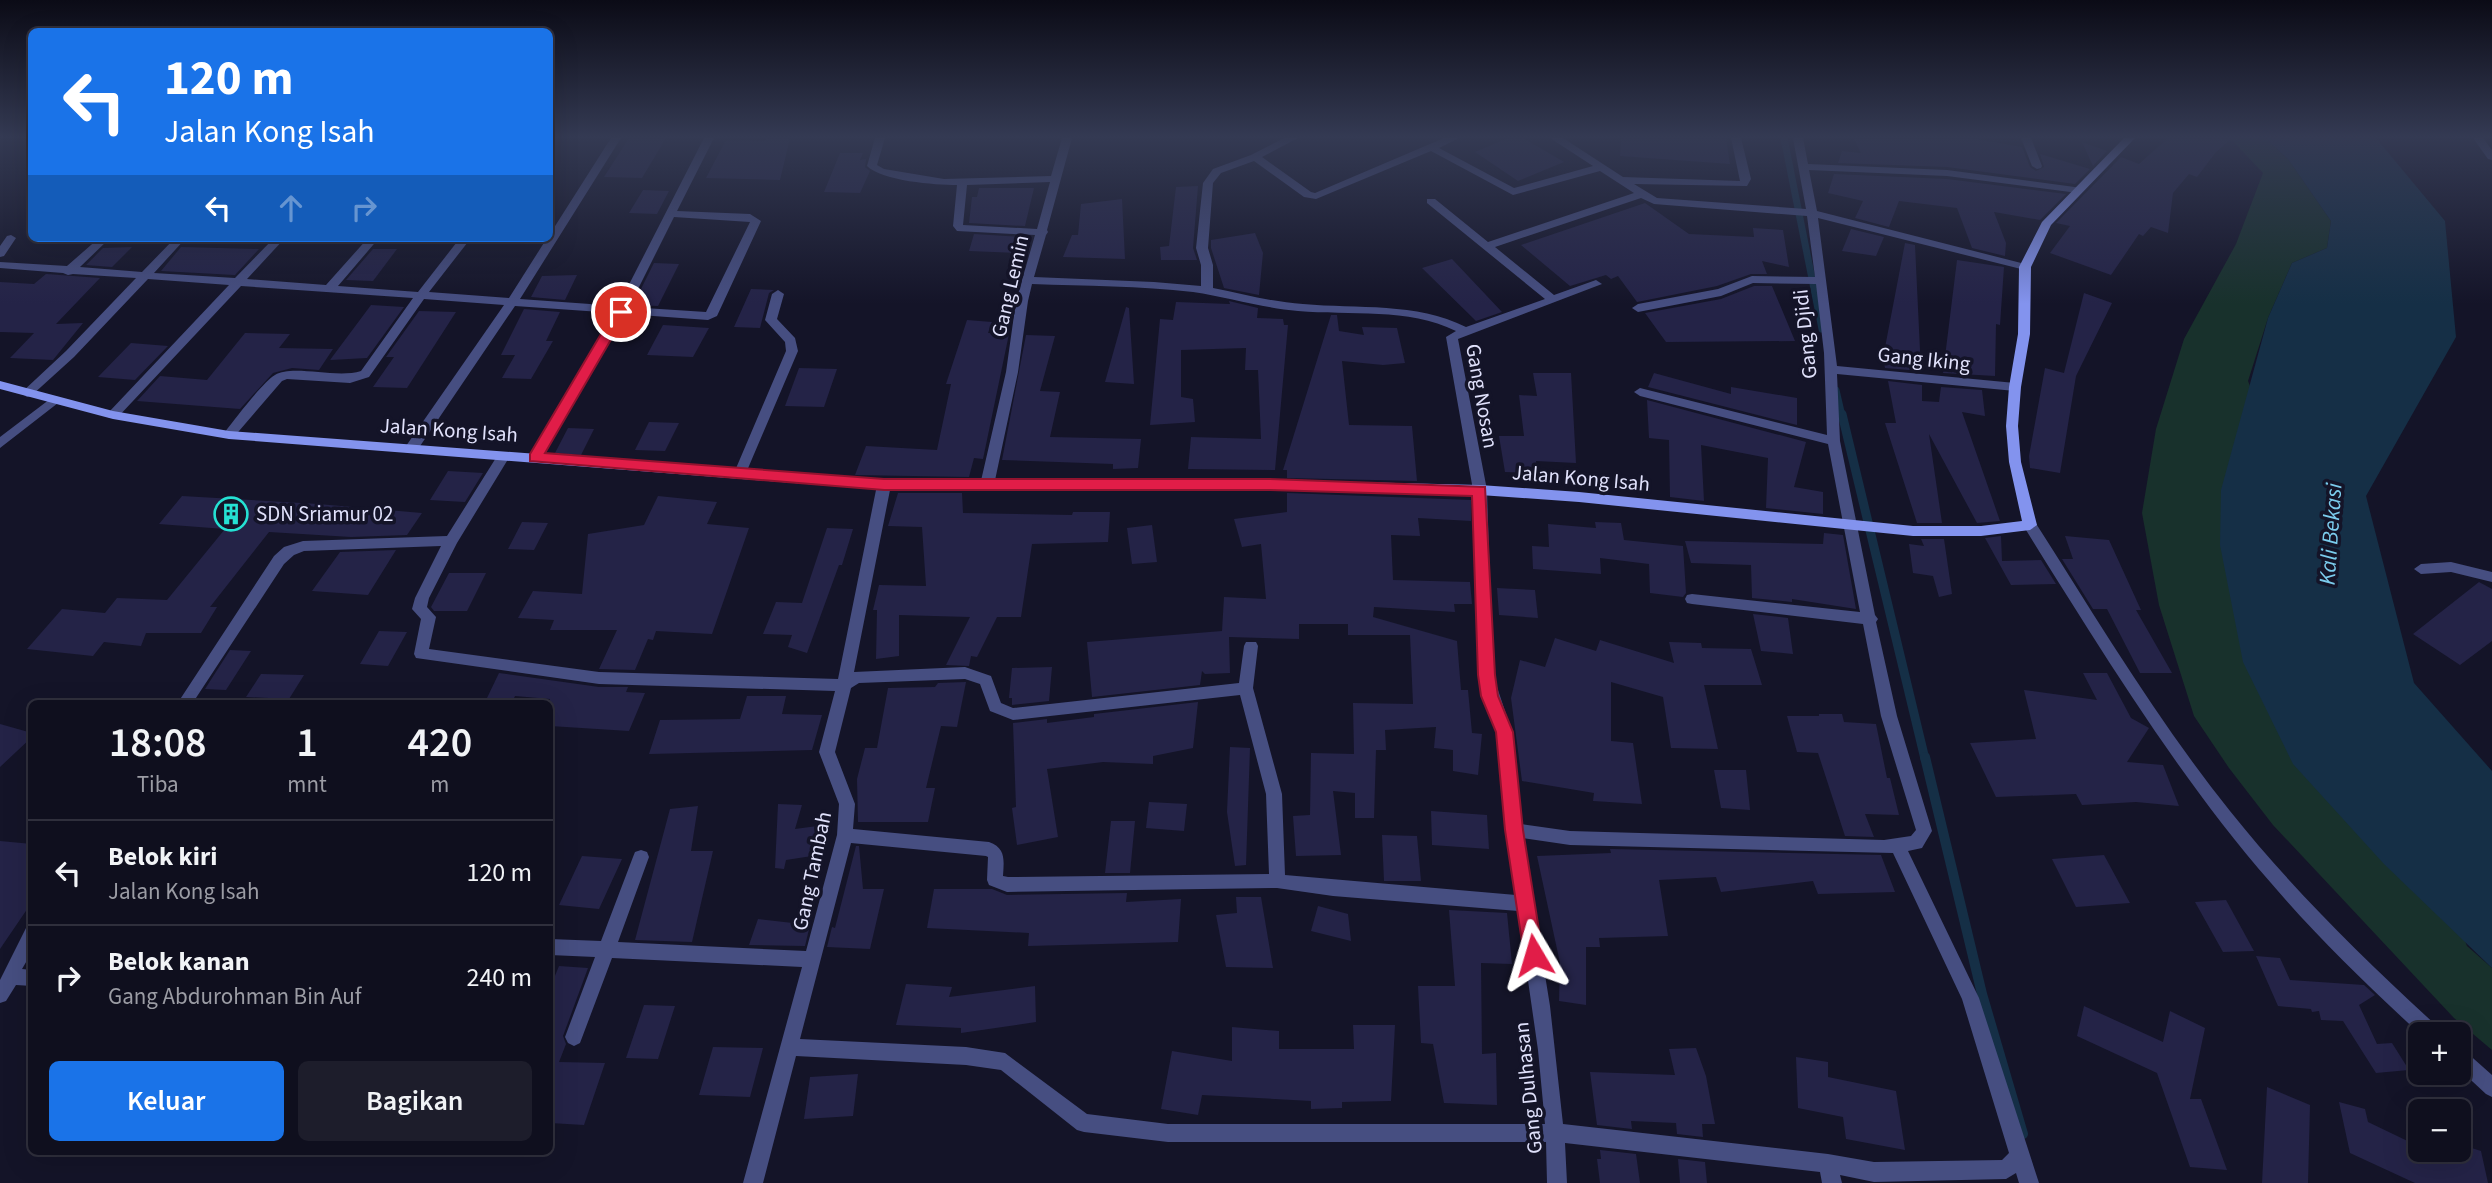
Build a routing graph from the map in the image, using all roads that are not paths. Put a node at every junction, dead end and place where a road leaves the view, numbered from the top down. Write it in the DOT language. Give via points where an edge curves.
graph roads {
  1 [pos="581,193"];
  2 [pos="683,193"];
  3 [pos="961,193"];
  4 [pos="1053,193"];
  5 [pos="1207,193"];
  6 [pos="1305,193"];
  7 [pos="1322,193"];
  8 [pos="1809,193"];
  9 [pos="2075,193"];
  10 [pos="1639,195"];
  11 [pos="1432,201"];
  12 [pos="1812,213"];
  13 [pos="673,214"];
  14 [pos="1043,232"];
  15 [pos="553,237"];
  16 [pos="11,238"];
  17 [pos="101,242"];
  18 [pos="177,242"];
  19 [pos="276,242"];
  20 [pos="370,242"];
  21 [pos="464,242"];
  22 [pos="550,242"];
  23 [pos="1490,246"];
  24 [pos="0,254"];
  25 [pos="0,265"];
  26 [pos="2025,267"];
  27 [pos="68,272"];
  28 [pos="143,277"];
  29 [pos="1029,280"];
  30 [pos="1821,281"];
  31 [pos="236,284"];
  32 [pos="1596,284"];
  33 [pos="328,290"];
  34 [pos="1207,291"];
  35 [pos="778,294"];
  36 [pos="421,295"];
  37 [pos="1553,300"];
  38 [pos="512,302"];
  39 [pos="1638,308"];
  40 [pos="621,312"];
  41 [pos="1464,331"];
  42 [pos="1830,369"];
  43 [pos="0,385"];
  44 [pos="2015,387"];
  45 [pos="1640,392"];
  46 [pos="26,393"];
  47 [pos="54,400"];
  48 [pos="113,415"];
  49 [pos="229,435"];
  50 [pos="1834,440"];
  51 [pos="0,444"];
  52 [pos="411,449"];
  53 [pos="503,456"];
  54 [pos="535,458"];
  55 [pos="740,473"];
  56 [pos="884,485"];
  57 [pos="987,485"];
  58 [pos="1480,490"];
  59 [pos="1852,525"];
  60 [pos="2031,525"];
  61 [pos="451,541"];
  62 [pos="2421,569"];
  63 [pos="2492,577"];
  64 [pos="1692,599"];
  65 [pos="1871,619"];
  66 [pos="1251,646"];
  67 [pos="844,685"];
  68 [pos="1246,688"];
  69 [pos="187,700"];
  70 [pos="1514,830"];
  71 [pos="845,835"];
  72 [pos="1898,847"];
  73 [pos="641,857"];
  74 [pos="1277,881"];
  75 [pos="1527,904"];
  76 [pos="28,940"];
  77 [pos="553,947"];
  78 [pos="608,950"];
  79 [pos="813,959"];
  80 [pos="13,975"];
  81 [pos="28,977"];
  82 [pos="0,995"];
  83 [pos="2420,1022"];
  84 [pos="574,1037"];
  85 [pos="789,1048"];
  86 [pos="2471,1068"];
  87 [pos="2492,1088"];
  88 [pos="1556,1133"];
  89 [pos="1828,1163"];
  90 [pos="2013,1163"];
  91 [pos="753,1183"];
  92 [pos="1557,1183"];
  93 [pos="1832,1183"];
  94 [pos="2021,1183"];
  95 [pos="2029,1183"];
  1 -- 15 [label="street"];
  2 -- 13 [label="street"];
  3 -- 14 [label="street" via="961,229"];
  4 -- 14 [label="street, Gang Lemin"];
  5 -- 34 [label="street" via="1202,248"];
  6 -- 7 [label="street"];
  8 -- 12 [label="street, Gang Djidi"];
  9 -- 26 [label="street" via="2046,224"];
  10 -- 12 [label="street" via="1666,203"];
  10 -- 23 [label="street"];
  11 -- 23 [label="street"];
  12 -- 26 [label="street"];
  12 -- 30 [label="street, Gang Djidi"];
  13 -- 40 [label="street"];
  13 -- 40 [label="street" via="756,221 713,313 701,317"];
  14 -- 29 [label="street, Gang Lemin"];
  16 -- 24 [label="street"];
  17 -- 27 [label="street"];
  18 -- 28 [label="street"];
  19 -- 31 [label="street"];
  20 -- 33 [label="street"];
  21 -- 36 [label="street"];
  22 -- 38 [label="street"];
  23 -- 37 [label="street"];
  25 -- 27 [label="street"];
  26 -- 44 [label="street" via="2024,334"];
  27 -- 28 [label="street"];
  28 -- 31 [label="street"];
  28 -- 46 [label="street"];
  29 -- 34 [label="street"];
  29 -- 57 [label="street, Gang Lemin"];
  30 -- 39 [label="street" via="1752,279 1721,292"];
  30 -- 42 [label="street, Gang Djidi"];
  31 -- 33 [label="street"];
  31 -- 48 [label="street"];
  32 -- 37 [label="street, Gang Nosan"];
  33 -- 36 [label="street"];
  34 -- 41 [label="street" via="1247,302 1432,317"];
  35 -- 55 [label="street" via="771,320 791,341 792,351"];
  36 -- 38 [label="street"];
  36 -- 49 [label="street" via="365,374 350,379 282,376"];
  37 -- 41 [label="street, Gang Nosan"];
  38 -- 40 [label="street"];
  38 -- 52 [label="street"];
  40 -- 54 [label="street"];
  41 -- 58 [label="street, Gang Nosan" via="1452,337"];
  42 -- 44 [label="street, Gang Iking"];
  42 -- 50 [label="street, Gang Djidi"];
  43 -- 46 [label="street, Jalan Kong Isah"];
  44 -- 60 [label="street" via="2015,462"];
  45 -- 50 [label="street"];
  46 -- 47 [label="street, Jalan Kong Isah"];
  47 -- 48 [label="street, Jalan Kong Isah"];
  47 -- 51 [label="street"];
  48 -- 49 [label="street, Jalan Kong Isah"];
  49 -- 52 [label="street, Jalan Kong Isah"];
  50 -- 59 [label="street, Gang Djidi"];
  52 -- 53 [label="street, Jalan Kong Isah"];
  53 -- 54 [label="street, Jalan Kong Isah"];
  53 -- 61 [label="street"];
  54 -- 55 [label="street, Jalan Kong Isah"];
  55 -- 56 [label="street, Jalan Kong Isah"];
  56 -- 57 [label="street, Jalan Kong Isah"];
  56 -- 67 [label="street, Gang Tambah"];
  57 -- 58 [label="street, Jalan Kong Isah"];
  58 -- 59 [label="street, Jalan Kong Isah"];
  58 -- 70 [label="street, Gang Dulhasan" via="1486,675 1505,732"];
  59 -- 60 [label="street, Jalan Kong Isah" via="1981,531"];
  59 -- 65 [label="street, Gang Djidi"];
  60 -- 83 [label="street" via="2174,745 2252,851 2348,957"];
  61 -- 67 [label="street" via="419,609 429,617 421,654 599,678"];
  61 -- 69 [label="street" via="303,546 289,551"];
  62 -- 63 [label="street" via="2451,567"];
  64 -- 65 [label="street"];
  65 -- 72 [label="street, Gang Djidi" via="1889,716 1924,831 1916,843"];
  66 -- 68 [label="street"];
  67 -- 68 [label="street" via="856,677 965,673 986,680 995,707 1013,715"];
  67 -- 71 [label="street, Gang Tambah" via="827,752 847,804"];
  68 -- 74 [label="street" via="1273,794"];
  70 -- 72 [label="street" via="1570,838"];
  70 -- 75 [label="street, Gang Dulhasan"];
  71 -- 74 [label="street" via="989,849 996,854 995,880 1007,885"];
  71 -- 79 [label="street, Gang Tambah"];
  72 -- 90 [label="street" via="1969,998"];
  73 -- 78 [label="street"];
  74 -- 75 [label="street"];
  75 -- 88 [label="street, Gang Dulhasan"];
  76 -- 80 [label="street" via="13,963"];
  77 -- 78 [label="street"];
  78 -- 79 [label="street"];
  78 -- 84 [label="street"];
  79 -- 85 [label="street, Gang Tambah"];
  80 -- 81 [label="street"];
  80 -- 82 [label="street"];
  85 -- 88 [label="street" via="1005,1062 1073,1116 1102,1126 1168,1133"];
  85 -- 91 [label="street, Gang Tambah"];
  86 -- 87 [label="street"];
  88 -- 89 [label="street"];
  88 -- 92 [label="street, Gang Dulhasan"];
  89 -- 90 [label="street" via="1902,1174"];
  89 -- 93 [label="street"];
  90 -- 94 [label="street"];
  90 -- 95 [label="street"];
}
